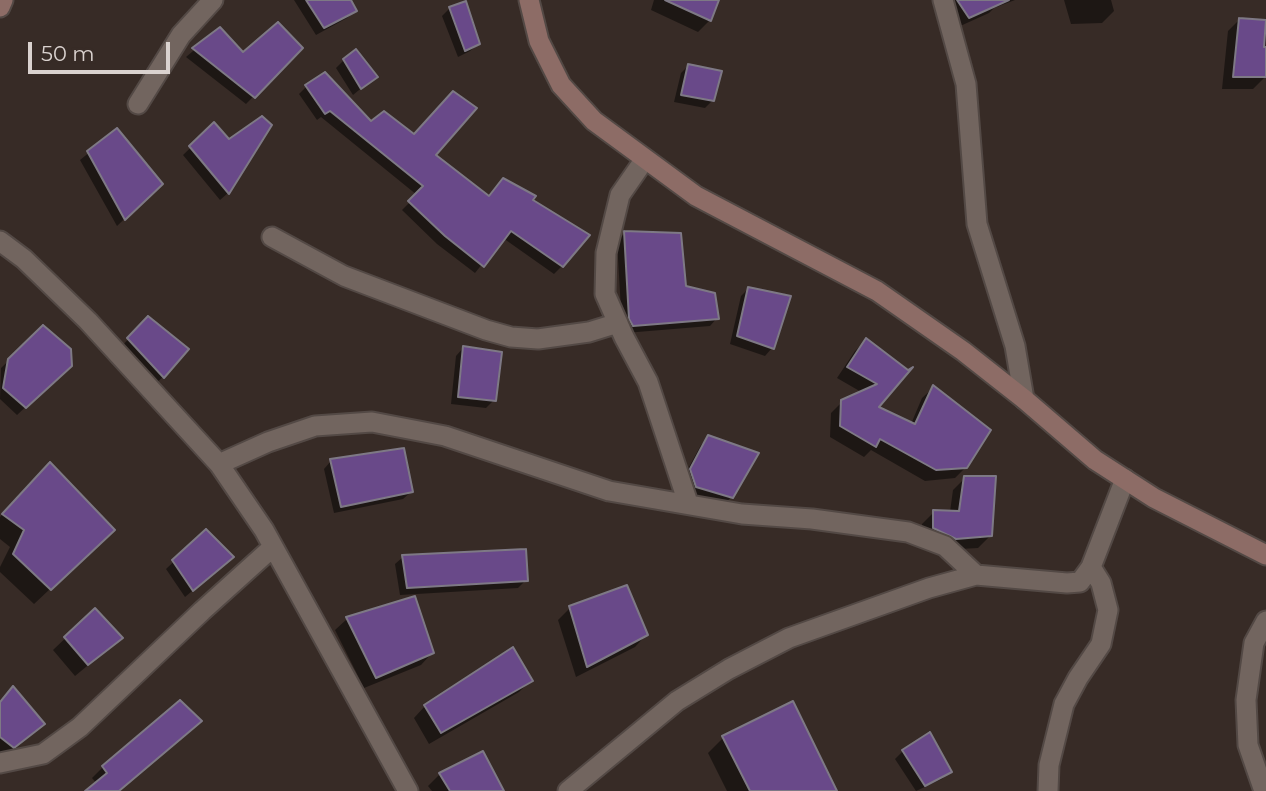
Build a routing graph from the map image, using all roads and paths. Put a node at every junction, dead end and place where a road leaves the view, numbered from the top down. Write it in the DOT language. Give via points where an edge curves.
graph roads {
  1 [pos="3,0"];
  2 [pos="213,0"];
  3 [pos="529,0"];
  4 [pos="943,0"];
  5 [pos="0,7"];
  6 [pos="138,104"];
  7 [pos="645,159"];
  8 [pos="272,237"];
  9 [pos="0,241"];
  10 [pos="618,323"];
  11 [pos="1024,399"];
  12 [pos="219,464"];
  13 [pos="1125,479"];
  14 [pos="688,503"];
  15 [pos="273,548"];
  16 [pos="1266,555"];
  17 [pos="1091,567"];
  18 [pos="975,575"];
  19 [pos="1266,621"];
  20 [pos="0,763"];
  21 [pos="408,791"];
  22 [pos="568,791"];
  23 [pos="1048,791"];
  24 [pos="1264,791"];
  1 -- 5 [label="main road"];
  2 -- 6 [label="street" via="181,35"];
  3 -- 7 [label="main road" via="539,41 561,85 594,121"];
  4 -- 11 [label="street" via="966,84 977,224 1015,346"];
  7 -- 10 [label="street" via="620,195 606,253 605,294"];
  7 -- 11 [label="main road" via="696,195 877,291"];
  8 -- 10 [label="street" via="344,276 511,337 537,339"];
  9 -- 12 [label="street" via="88,320"];
  10 -- 14 [label="street" via="648,382"];
  11 -- 13 [label="main road" via="1095,460"];
  12 -- 14 [label="street" via="315,426 372,422 444,436 609,491"];
  12 -- 15 [label="street"];
  13 -- 16 [label="main road"];
  13 -- 17 [label="street"];
  14 -- 18 [label="street" via="742,514 908,532 945,546"];
  15 -- 20 [label="street" via="80,727 43,754"];
  15 -- 21 [label="street"];
  17 -- 18 [label="street" via="1080,582 1067,583"];
  17 -- 23 [label="street" via="1108,610 1101,643 1064,704 1049,765"];
  18 -- 22 [label="street" via="789,638 729,669 677,701"];
  19 -- 24 [label="street" via="1254,643 1246,700 1248,745"];
}
